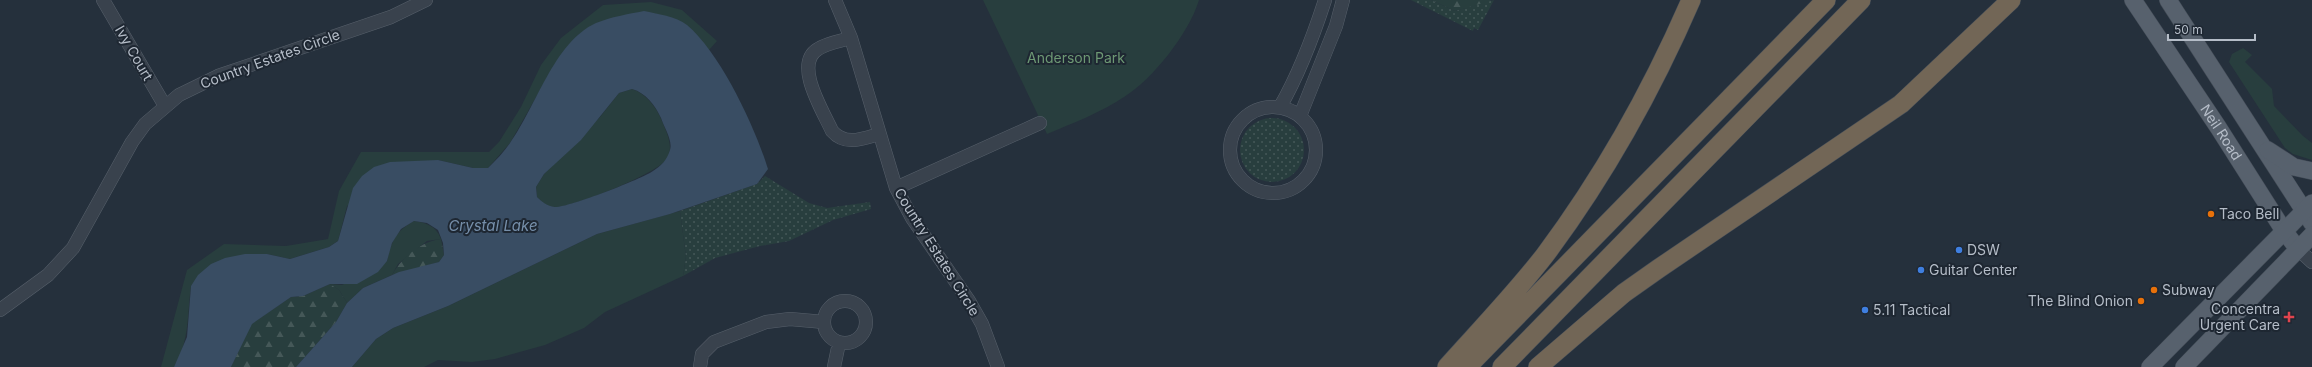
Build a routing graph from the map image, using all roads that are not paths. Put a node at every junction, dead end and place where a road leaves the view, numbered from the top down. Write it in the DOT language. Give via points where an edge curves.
graph roads {
  1 [pos="103,0"];
  2 [pos="426,0"];
  3 [pos="835,0"];
  4 [pos="1325,0"];
  5 [pos="1343,0"];
  6 [pos="1691,0"];
  7 [pos="1826,0"];
  8 [pos="1861,0"];
  9 [pos="2011,0"];
  10 [pos="2133,0"];
  11 [pos="2168,0"];
  12 [pos="851,38"];
  13 [pos="165,106"];
  14 [pos="1280,107"];
  15 [pos="1300,116"];
  16 [pos="1040,123"];
  17 [pos="879,134"];
  18 [pos="2261,146"];
  19 [pos="2312,171"];
  20 [pos="896,188"];
  21 [pos="2309,213"];
  22 [pos="2284,231"];
  23 [pos="2312,235"];
  24 [pos="2298,249"];
  25 [pos="2312,262"];
  26 [pos="0,310"];
  27 [pos="824,322"];
  28 [pos="839,343"];
  29 [pos="700,367"];
  30 [pos="834,367"];
  31 [pos="998,367"];
  32 [pos="1447,367"];
  33 [pos="1467,367"];
  34 [pos="1502,367"];
  35 [pos="1538,367"];
  36 [pos="2150,367"];
  37 [pos="2184,367"];
  1 -- 13 [label="street, Ivy Court"];
  2 -- 13 [label="street, Country Estates Circle" via="391,16 218,76 179,95"];
  3 -- 12 [label="street, Country Estates Circle"];
  4 -- 14 [label="street" via="1308,50"];
  5 -- 15 [label="street" via="1334,32"];
  6 -- 32 [label="highway" via="1628,128 1580,205 1544,256"];
  7 -- 33 [label="highway"];
  8 -- 34 [label="highway"];
  9 -- 35 [label="highway" via="1901,104 1624,293"];
  10 -- 22 [label="main road, Neil Road"];
  11 -- 18 [label="main road, Neil Road"];
  12 -- 17 [label="street, Country Estates Circle"];
  12 -- 17 [label="street" via="818,49 812,54 807,62 809,79 837,137 852,141"];
  13 -- 26 [label="street, Country Estates Circle" via="145,124 132,142 73,248 48,275"];
  14 -- 15 [label="street"];
  14 -- 15 [label="street" via="1265,107 1253,111 1235,129 1231,142 1231,158 1236,172 1243,181 1255,189 1267,193 1290,190 1303,182 1311,172 1317,150 1313,133"];
  16 -- 20 [label="street"];
  17 -- 20 [label="street, Country Estates Circle"];
  18 -- 19 [label="main road" via="2294,167"];
  18 -- 21 [label="main road, Neil Road"];
  20 -- 31 [label="street, Country Estates Circle" via="923,234 969,301 982,324"];
  21 -- 22 [label="main road"];
  22 -- 24 [label="main road, Neil Road"];
  22 -- 36 [label="main road"];
  23 -- 24 [label="main road"];
  24 -- 25 [label="street, Neil Road"];
  24 -- 37 [label="main road"];
  27 -- 28 [label="street" via="826,332"];
  27 -- 28 [label="street" via="828,309 834,303 842,301 858,305 864,312 866,324 862,335 855,341"];
  27 -- 29 [label="street" via="790,319 766,322 714,342 702,354"];
  28 -- 30 [label="street"];
}
